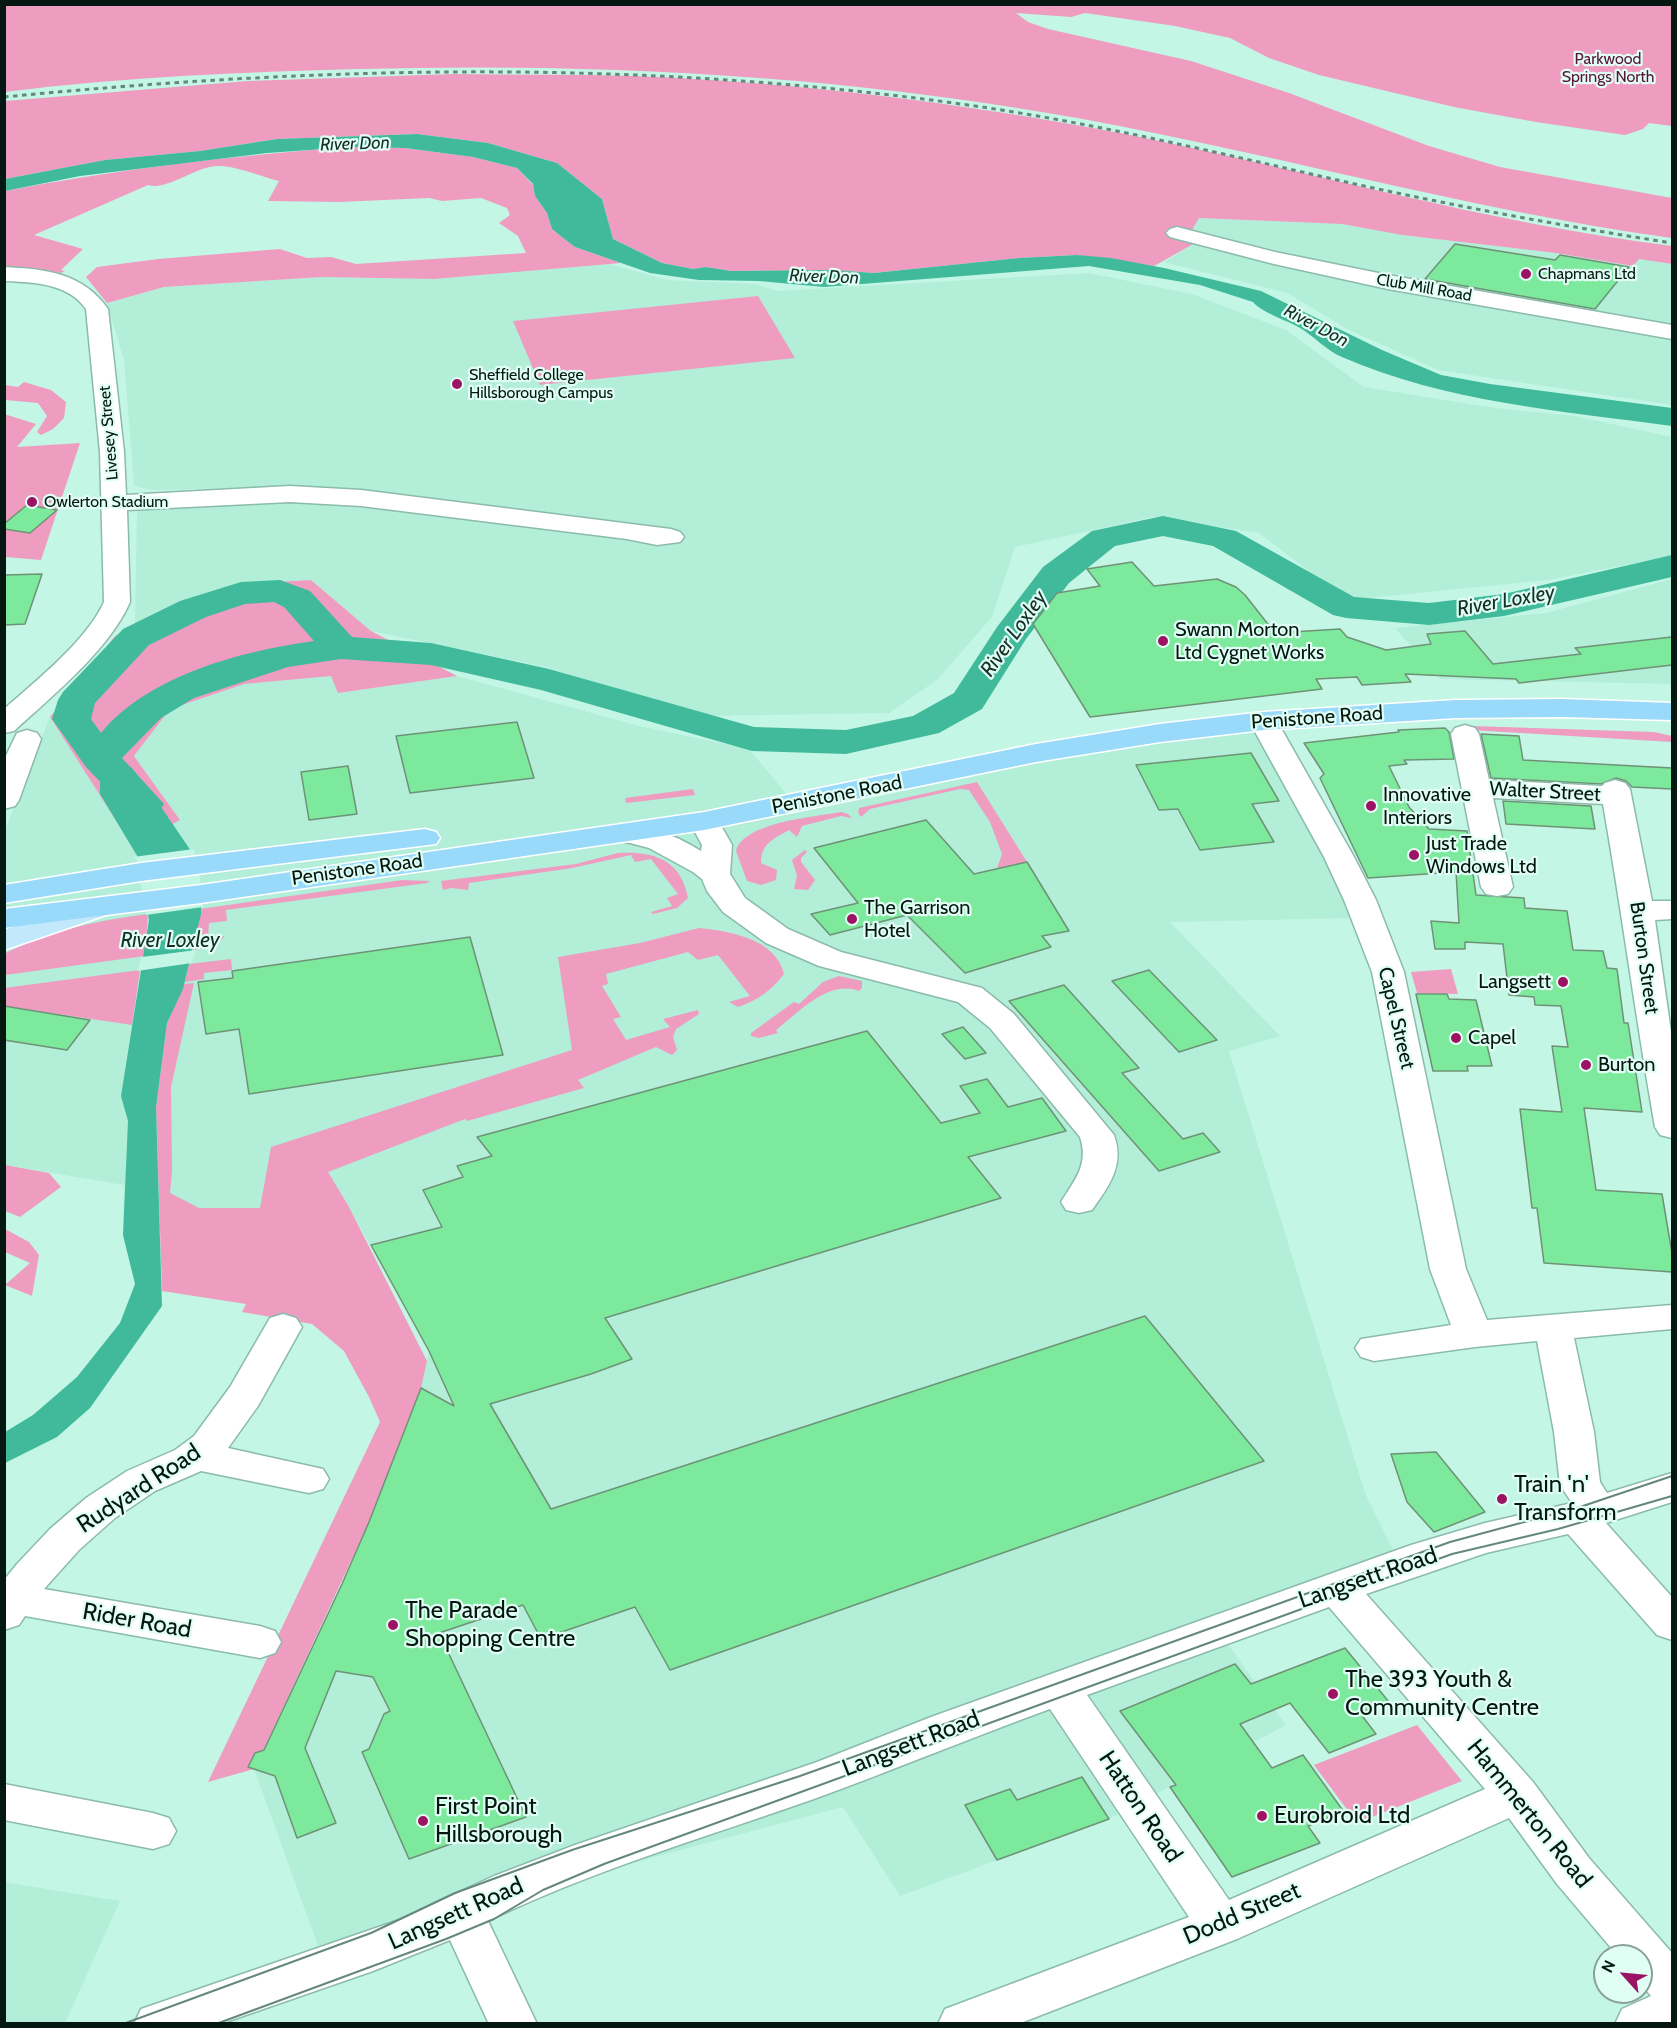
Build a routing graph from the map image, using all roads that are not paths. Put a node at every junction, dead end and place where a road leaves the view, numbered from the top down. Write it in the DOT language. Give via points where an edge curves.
graph roads {
  1 [pos="1177,233"];
  2 [pos="4,274"];
  3 [pos="1672,332"];
  4 [pos="114,503"];
  5 [pos="671,537"];
  6 [pos="1672,697"];
  7 [pos="1672,712"];
  8 [pos="1263,721"];
  9 [pos="1465,734"];
  10 [pos="13,747"];
  11 [pos="1474,788"];
  12 [pos="1616,792"];
  13 [pos="4,800"];
  14 [pos="704,821"];
  15 [pos="619,822"];
  16 [pos="715,874"];
  17 [pos="145,886"];
  18 [pos="1497,886"];
  19 [pos="10,895"];
  20 [pos="98,907"];
  21 [pos="1672,910"];
  22 [pos="1638,911"];
  23 [pos="4,919"];
  24 [pos="4,941"];
  25 [pos="1672,1127"];
  26 [pos="1078,1202"];
  27 [pos="1672,1317"];
  28 [pos="283,1327"];
  29 [pos="1552,1327"];
  30 [pos="1475,1334"];
  31 [pos="1374,1348"];
  32 [pos="196,1456"];
  33 [pos="309,1479"];
  34 [pos="1672,1487"];
  35 [pos="1588,1514"];
  36 [pos="1337,1588"];
  37 [pos="9,1607"];
  38 [pos="1672,1624"];
  39 [pos="260,1642"];
  40 [pos="1060,1690"];
  41 [pos="1517,1795"];
  42 [pos="4,1802"];
  43 [pos="153,1831"];
  44 [pos="460,1912"];
  45 [pos="1220,1925"];
  46 [pos="1672,1986"];
  47 [pos="1672,2009"];
  48 [pos="158,2024"];
  49 [pos="513,2024"];
  50 [pos="962,2024"];
  51 [pos="1639,2024"];
  1 -- 3 [label="street, Club Mill Road" via="1388,282"];
  2 -- 4 [label="street, Livesey Street" via="63,283 86,294 97,309"];
  4 -- 5 [label="street" via="290,494 361,498"];
  4 -- 10 [label="street, Livesey Street" via="119,593 115,609 54,680"];
  6 -- 15 [label="highway, Penistone Road" via="1444,697 1264,708 1080,732"];
  7 -- 8 [label="highway, Penistone Road" via="1456,709"];
  8 -- 14 [label="highway, Penistone Road" via="1054,749"];
  8 -- 30 [label="street, Capel Street" via="1339,857 1388,972 1448,1269"];
  9 -- 11 [label="street"];
  10 -- 13 [label="street, Livesey Street"];
  11 -- 12 [label="street, Walter Street"];
  11 -- 18 [label="street"];
  12 -- 22 [label="street, Burton Street"];
  14 -- 15 [label="highway, Penistone Road"];
  14 -- 16 [label="street" via="717,845"];
  15 -- 16 [label="street" via="682,850"];
  15 -- 17 [label="highway, Penistone Road"];
  16 -- 26 [label="street" via="734,905 788,941 847,964 970,995 988,1008 1097,1135 1103,1150 1101,1164 1095,1180"];
  17 -- 19 [label="highway, Penistone Road"];
  17 -- 20 [label="highway, Penistone Road"];
  20 -- 23 [label="highway, Penistone Road"];
  20 -- 24 [label="main road"];
  21 -- 22 [label="street"];
  22 -- 25 [label="street, Burton Street"];
  27 -- 29 [label="street"];
  28 -- 32 [label="street, Rudyard Road" via="219,1433"];
  29 -- 30 [label="street"];
  29 -- 35 [label="street"];
  30 -- 31 [label="street"];
  32 -- 33 [label="street"];
  32 -- 37 [label="street, Rudyard Road" via="142,1480 91,1515 46,1556"];
  34 -- 35 [label="street, Langsett Road"];
  35 -- 36 [label="street, Langsett Road" via="1485,1538"];
  35 -- 38 [label="street"];
  36 -- 40 [label="street, Langsett Road"];
  36 -- 41 [label="street, Hammerton Road"];
  37 -- 39 [label="street, Rider Road"];
  40 -- 44 [label="street, Langsett Road" via="581,1861"];
  40 -- 45 [label="street, Hatton Road"];
  41 -- 45 [label="street, Dodd Street"];
  41 -- 46 [label="street, Hammerton Road" via="1573,1871"];
  42 -- 43 [label="street"];
  44 -- 48 [label="street, Langsett Road" via="356,1957"];
  44 -- 49 [label="street"];
  45 -- 50 [label="street, Dodd Street"];
  47 -- 51 [label="street"];
}
